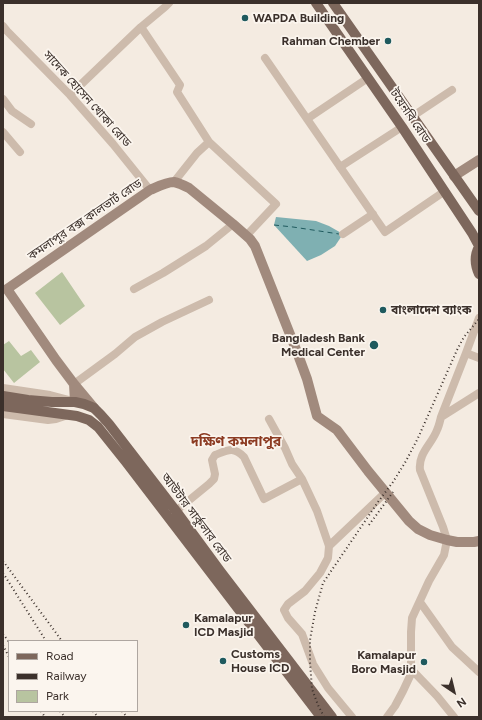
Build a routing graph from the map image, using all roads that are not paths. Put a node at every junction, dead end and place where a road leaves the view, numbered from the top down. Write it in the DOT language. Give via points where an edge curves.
graph roads {
  1 [pos="169,3"];
  2 [pos="316,3"];
  3 [pos="334,3"];
  4 [pos="3,26"];
  5 [pos="141,27"];
  6 [pos="265,58"];
  7 [pos="368,78"];
  8 [pos="452,90"];
  9 [pos="70,95"];
  10 [pos="3,99"];
  11 [pos="413,116"];
  12 [pos="307,119"];
  13 [pos="31,124"];
  14 [pos="402,127"];
  15 [pos="3,132"];
  16 [pos="209,142"];
  17 [pos="20,152"];
  18 [pos="479,160"];
  19 [pos="340,167"];
  20 [pos="454,176"];
  21 [pos="174,182"];
  22 [pos="150,190"];
  23 [pos="445,191"];
  24 [pos="479,211"];
  25 [pos="373,214"];
  26 [pos="233,224"];
  27 [pos="343,234"];
  28 [pos="246,236"];
  29 [pos="478,241"];
  30 [pos="479,274"];
  31 [pos="134,289"];
  32 [pos="209,300"];
  33 [pos="479,318"];
  34 [pos="466,352"];
  35 [pos="479,358"];
  36 [pos="74,384"];
  37 [pos="3,388"];
  38 [pos="479,393"];
  39 [pos="3,396"];
  40 [pos="75,402"];
  41 [pos="3,406"];
  42 [pos="94,408"];
  43 [pos="3,414"];
  44 [pos="68,414"];
  45 [pos="440,417"];
  46 [pos="269,419"];
  47 [pos="302,479"];
  48 [pos="386,492"];
  49 [pos="176,511"];
  50 [pos="447,540"];
  51 [pos="479,541"];
  52 [pos="328,546"];
  53 [pos="420,602"];
  54 [pos="411,669"];
  55 [pos="479,672"];
  56 [pos="321,717"];
  57 [pos="332,717"];
  58 [pos="352,717"];
  59 [pos="387,717"];
  60 [pos="454,717"];
  1 -- 5 [label="street"];
  2 -- 7 [label="main road, টয়েনবি রোড"];
  3 -- 11 [label="main road, টয়েনবি রোড"];
  4 -- 9 [label="street, সাদেক হোসেন খোকা রোড"];
  5 -- 9 [label="street"];
  5 -- 16 [label="street" via="180,85 177,92"];
  6 -- 12 [label="street"];
  7 -- 12 [label="street"];
  7 -- 14 [label="main road, টয়েনবি রোড"];
  8 -- 11 [label="street"];
  9 -- 22 [label="street, সাদেক হোসেন খোকা রোড"];
  10 -- 13 [label="street" via="12,111"];
  11 -- 20 [label="main road, টয়েনবি রোড"];
  12 -- 19 [label="street"];
  14 -- 19 [label="street"];
  14 -- 23 [label="main road, টয়েনবি রোড"];
  15 -- 17 [label="street"];
  16 -- 21 [label="street"];
  16 -- 28 [label="street" via="276,204"];
  18 -- 20 [label="street"];
  19 -- 25 [label="street"];
  20 -- 24 [label="main road, টয়েনবি রোড"];
  21 -- 22 [label="street, কমলাপুর বক্স কালভার্ট রোড"];
  21 -- 26 [label="street" via="189,188"];
  22 -- 36 [label="street, কমলাপুর বক্স কালভার্ট রোড" via="7,289"];
  23 -- 25 [label="street" via="386,232"];
  23 -- 29 [label="main road, টয়েনবি রোড"];
  25 -- 27 [label="street"];
  26 -- 28 [label="street"];
  26 -- 31 [label="street" via="206,246"];
  28 -- 48 [label="street" via="255,246 298,352 317,416 337,430"];
  29 -- 30 [label="main road" via="475,259"];
  32 -- 36 [label="street" via="135,337"];
  33 -- 34 [label="street"];
  34 -- 35 [label="street"];
  34 -- 45 [label="street"];
  36 -- 40 [label="street"];
  36 -- 42 [label="street"];
  37 -- 40 [label="street" via="50,395"];
  38 -- 45 [label="street"];
  39 -- 40 [label="main road, আউটার সার্কুলার রোড"];
  40 -- 42 [label="main road, আউটার সার্কুলার রোড"];
  40 -- 44 [label="main road"];
  41 -- 44 [label="main road, আউটার সার্কুলার রোড"];
  42 -- 49 [label="main road, আউটার সার্কুলার রোড"];
  43 -- 44 [label="street" via="48,420"];
  44 -- 56 [label="main road, আউটার সার্কুলার রোড" via="89,420 98,427"];
  45 -- 50 [label="street" via="437,430 419,464"];
  46 -- 47 [label="street"];
  47 -- 49 [label="street" via="264,499 244,457 239,451 230,449 215,455 212,460 214,479"];
  47 -- 52 [label="street" via="317,512"];
  48 -- 50 [label="street" via="418,529"];
  48 -- 52 [label="street"];
  49 -- 57 [label="main road, আউটার সার্কুলার রোড"];
  50 -- 51 [label="street"];
  50 -- 53 [label="street" via="444,555"];
  52 -- 58 [label="street" via="328,558 320,573 284,610 302,634 313,664 328,688"];
  53 -- 54 [label="street" via="412,618"];
  53 -- 55 [label="street" via="452,647"];
  54 -- 59 [label="street" via="403,691"];
  54 -- 60 [label="street"];
}
